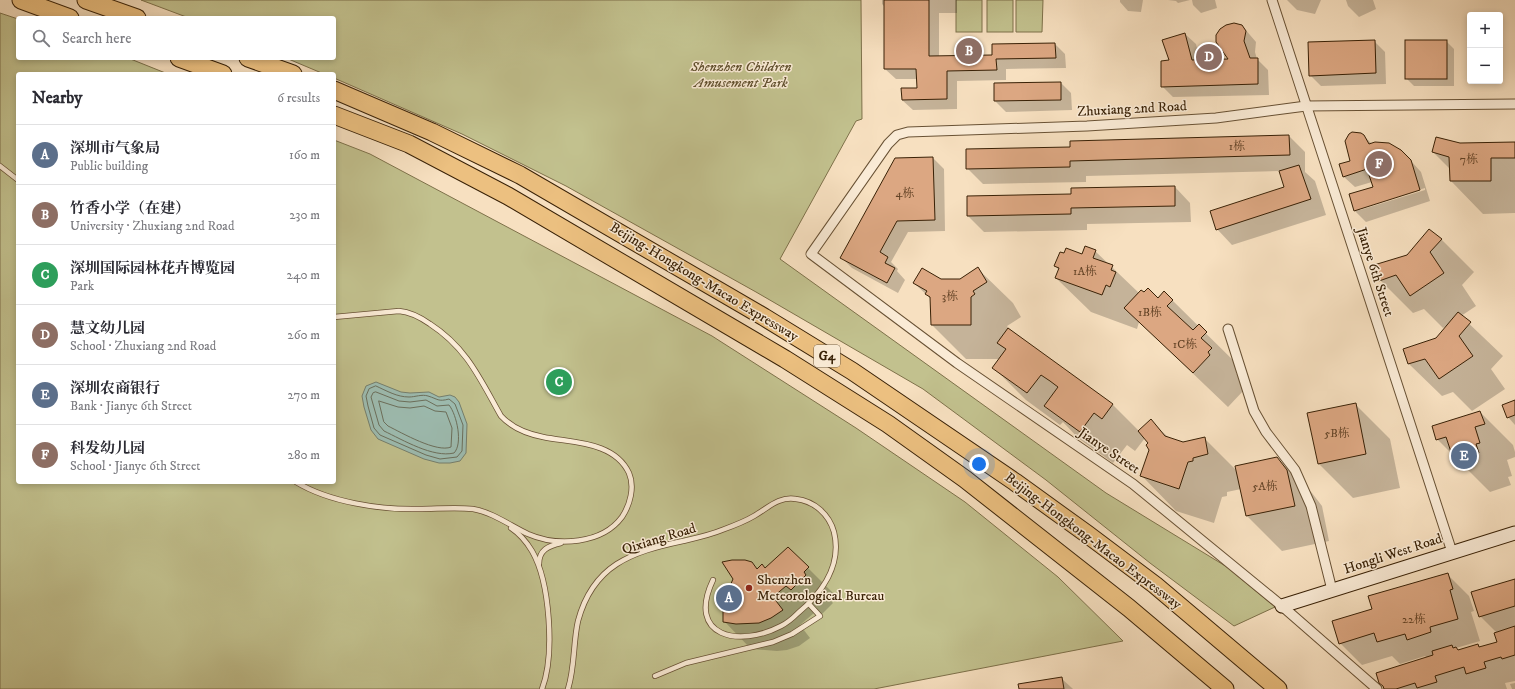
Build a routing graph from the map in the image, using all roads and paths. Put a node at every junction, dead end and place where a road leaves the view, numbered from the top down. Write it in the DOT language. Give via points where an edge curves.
graph roads {
  1 [pos="22,0"];
  2 [pos="86,0"];
  3 [pos="1272,0"];
  4 [pos="65,16"];
  5 [pos="131,16"];
  6 [pos="184,60"];
  7 [pos="254,60"];
  8 [pos="218,72"];
  9 [pos="287,72"];
  10 [pos="336,91"];
  11 [pos="1515,104"];
  12 [pos="1306,106"];
  13 [pos="336,116"];
  14 [pos="0,166"];
  15 [pos="16,178"];
  16 [pos="811,254"];
  17 [pos="336,317"];
  18 [pos="1228,329"];
  19 [pos="300,484"];
  20 [pos="502,521"];
  21 [pos="1515,532"];
  22 [pos="570,541"];
  23 [pos="1452,552"];
  24 [pos="540,570"];
  25 [pos="714,580"];
  26 [pos="1332,590"];
  27 [pos="809,604"];
  28 [pos="1282,606"];
  29 [pos="1197,664"];
  30 [pos="655,676"];
  31 [pos="1275,686"];
  32 [pos="542,689"];
  33 [pos="568,689"];
  34 [pos="1219,689"];
  35 [pos="1225,689"];
  36 [pos="1377,689"];
  1 -- 4 [label="highway"];
  2 -- 5 [label="highway"];
  3 -- 12 [label="street, Jianye 6th Street"];
  6 -- 8 [label="highway"];
  7 -- 9 [label="highway"];
  10 -- 31 [label="highway, Beijing-Hongkong-Macao Expressway / G4" via="432,132 520,175 764,316 852,371 1087,534 1155,585"];
  11 -- 12 [label="street, Zhuxiang 2nd Road"];
  12 -- 16 [label="street, Zhuxiang 2nd Road" via="1216,118 897,135 888,144"];
  12 -- 23 [label="street, Jianye 6th Street"];
  13 -- 29 [label="highway, Beijing-Hongkong-Macao Expressway / G4" via="409,144 508,196 778,355 888,424 965,479"];
  14 -- 15 [label="lane"];
  16 -- 28 [label="street, Jianye Street" via="957,363 1133,484"];
  17 -- 22 [label="lane" via="409,312 442,332 458,346 505,421 527,433 599,448 622,463 629,474 632,487 624,514 616,525 602,535"];
  18 -- 26 [label="street" via="1254,411 1266,432 1295,470 1311,506"];
  19 -- 20 [label="lane" via="323,494 370,506 392,509 459,507 479,510"];
  20 -- 22 [label="lane" via="542,539"];
  20 -- 24 [label="lane" via="525,540"];
  21 -- 23 [label="main road, Hongli West Road"];
  22 -- 24 [label="lane" via="544,549 540,554"];
  23 -- 26 [label="main road, Hongli West Road"];
  24 -- 32 [label="lane" via="548,612 549,648 546,678"];
  25 -- 27 [label="lane" via="708,592 707,618 720,633 731,636 755,635 774,629 789,621"];
  26 -- 28 [label="main road, Hongli West Road"];
  27 -- 30 [label="lane" via="820,616 792,634 773,642 686,663"];
  27 -- 33 [label="lane, Qixiang Road" via="829,578 836,552 833,530 830,521 814,505 798,499 782,499 720,531 638,554 612,566 601,575 582,609"];
  28 -- 36 [label="street, Jianye Street"];
  29 -- 34 [label="highway"];
  29 -- 35 [label="highway, Beijing-Hongkong-Macao Expressway / G4"];
}
